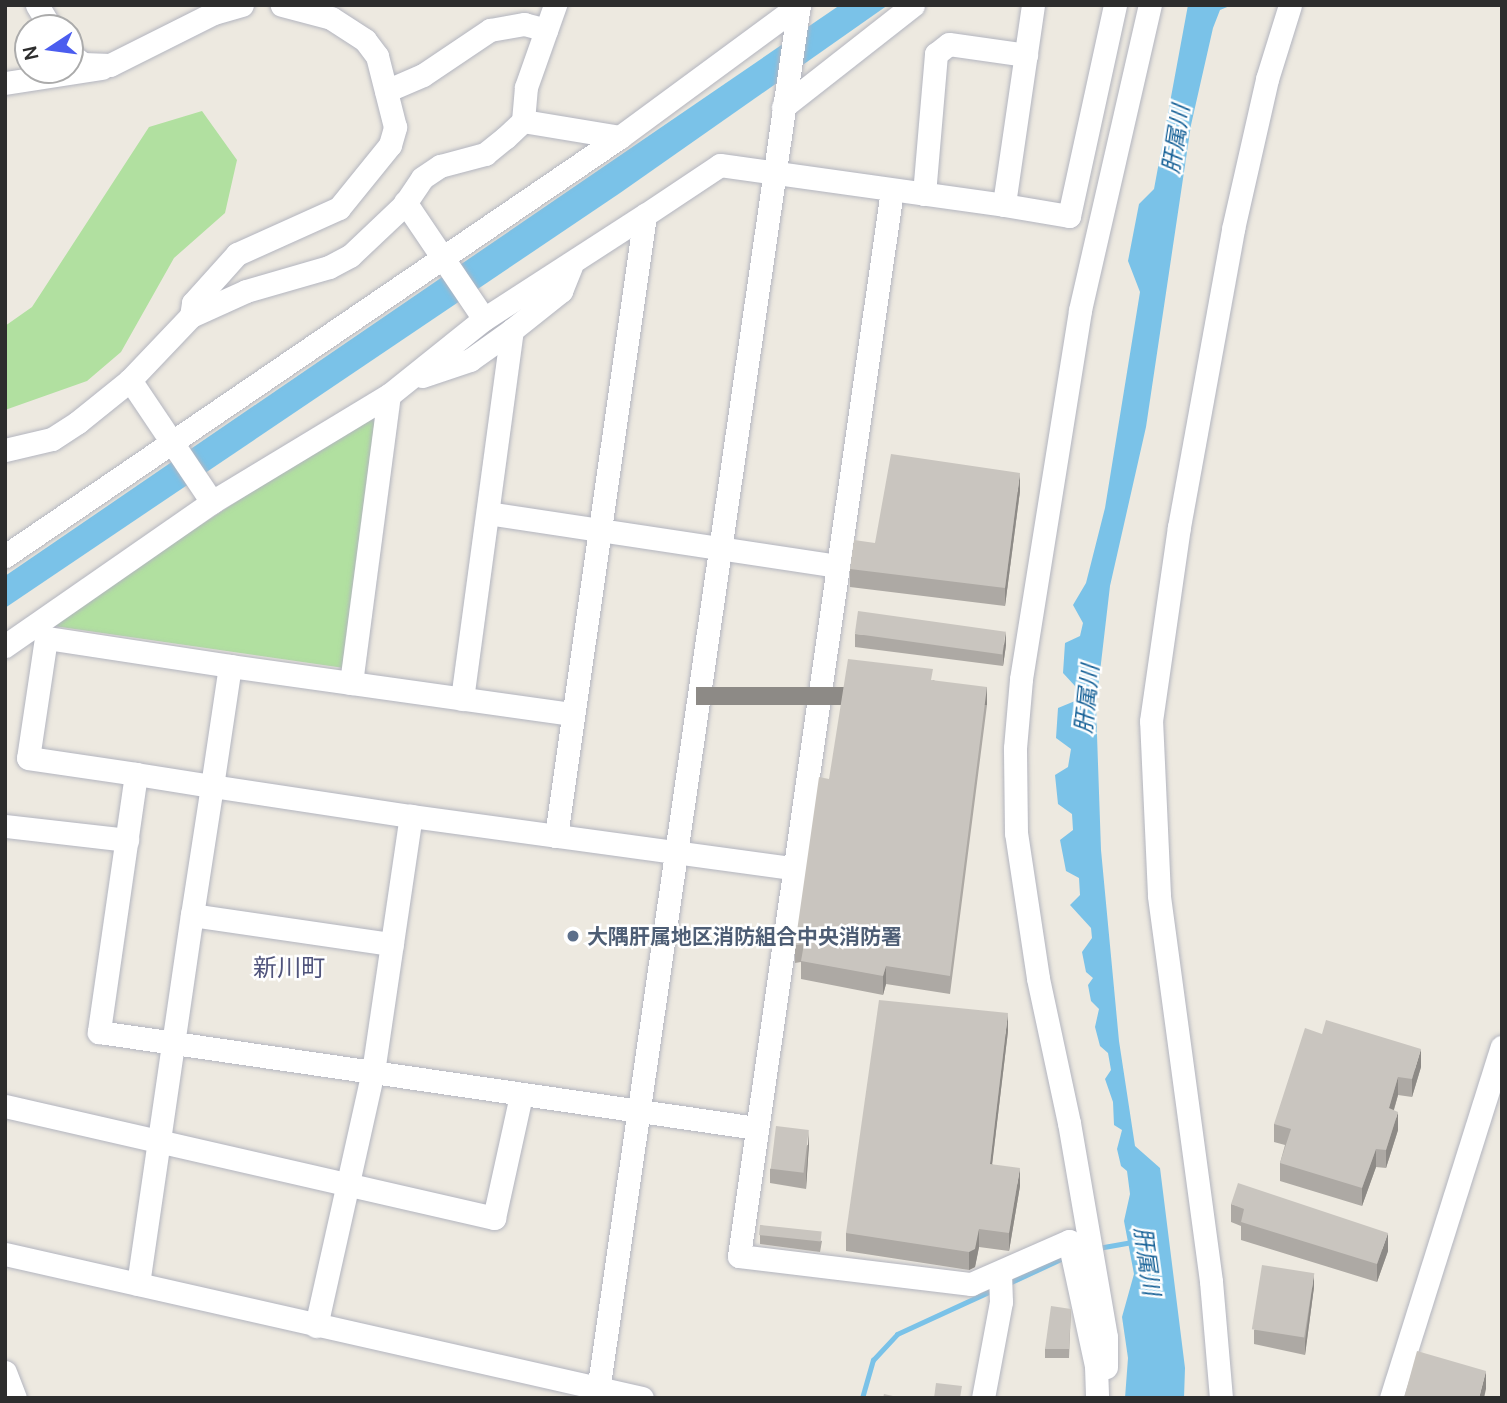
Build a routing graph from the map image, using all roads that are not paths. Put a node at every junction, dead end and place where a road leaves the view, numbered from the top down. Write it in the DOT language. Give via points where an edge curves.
graph roads {
  1 [pos="242,5"];
  2 [pos="282,5"];
  3 [pos="555,5"];
  4 [pos="799,5"];
  5 [pos="914,5"];
  6 [pos="1033,5"];
  7 [pos="1115,5"];
  8 [pos="1150,5"];
  9 [pos="1290,5"];
  10 [pos="546,30"];
  11 [pos="1026,55"];
  12 [pos="84,64"];
  13 [pos="110,65"];
  14 [pos="88,73"];
  15 [pos="5,83"];
  16 [pos="386,91"];
  17 [pos="6,96"];
  18 [pos="783,103"];
  19 [pos="523,121"];
  20 [pos="620,137"];
  21 [pos="775,173"];
  22 [pos="892,190"];
  23 [pos="924,194"];
  24 [pos="405,202"];
  25 [pos="1004,205"];
  26 [pos="645,215"];
  27 [pos="444,259"];
  28 [pos="571,265"];
  29 [pos="480,312"];
  30 [pos="191,316"];
  31 [pos="512,330"];
  32 [pos="130,380"];
  33 [pos="407,381"];
  34 [pos="389,395"];
  35 [pos="174,443"];
  36 [pos="5,450"];
  37 [pos="207,494"];
  38 [pos="488,513"];
  39 [pos="597,528"];
  40 [pos="719,545"];
  41 [pos="5,556"];
  42 [pos="837,566"];
  43 [pos="39,634"];
  44 [pos="5,646"];
  45 [pos="230,666"];
  46 [pos="351,683"];
  47 [pos="462,699"];
  48 [pos="572,715"];
  49 [pos="136,774"];
  50 [pos="212,786"];
  51 [pos="411,816"];
  52 [pos="5,826"];
  53 [pos="556,836"];
  54 [pos="127,841"];
  55 [pos="675,853"];
  56 [pos="793,868"];
  57 [pos="192,915"];
  58 [pos="392,944"];
  59 [pos="172,1044"];
  60 [pos="1502,1047"];
  61 [pos="373,1072"];
  62 [pos="521,1095"];
  63 [pos="5,1106"];
  64 [pos="637,1110"];
  65 [pos="756,1128"];
  66 [pos="160,1142"];
  67 [pos="348,1185"];
  68 [pos="5,1254"];
  69 [pos="138,1284"];
  70 [pos="1000,1285"];
  71 [pos="316,1326"];
  72 [pos="5,1372"];
  73 [pos="599,1393"];
  74 [pos="15,1398"];
  75 [pos="642,1398"];
  76 [pos="983,1398"];
  77 [pos="1097,1398"];
  78 [pos="1104,1398"];
  79 [pos="1221,1398"];
  80 [pos="1391,1398"];
  1 -- 13 [label="street" via="214,13"];
  2 -- 16 [label="street" via="331,18 365,40 377,56"];
  3 -- 10 [label="street"];
  4 -- 18 [label="street"];
  4 -- 20 [label="street"];
  5 -- 18 [label="street"];
  6 -- 11 [label="street"];
  7 -- 25 [label="street" via="1069,216"];
  8 -- 78 [label="street" via="1080,310 1021,679 1015,748 1016,833 1038,978 1106,1337"];
  9 -- 79 [label="street" via="1267,79 1230,242 1179,527 1151,721 1158,895 1211,1281"];
  10 -- 16 [label="street" via="524,24 490,30 424,75"];
  10 -- 19 [label="street" via="526,87"];
  11 -- 23 [label="street" via="949,44 936,54"];
  11 -- 25 [label="street"];
  12 -- 13 [label="street"];
  13 -- 14 [label="street"];
  14 -- 15 [label="street"];
  14 -- 17 [label="street" via="66,85"];
  16 -- 30 [label="street" via="395,127 390,145 339,208 237,254 193,303"];
  18 -- 21 [label="street"];
  19 -- 20 [label="street"];
  19 -- 24 [label="street" via="485,154 440,166 422,178"];
  20 -- 27 [label="street"];
  21 -- 22 [label="street"];
  21 -- 26 [label="street" via="720,164"];
  21 -- 40 [label="street"];
  22 -- 23 [label="street"];
  22 -- 42 [label="street"];
  23 -- 25 [label="street"];
  24 -- 27 [label="street"];
  24 -- 30 [label="street" via="350,256 329,267 246,291"];
  26 -- 28 [label="street"];
  26 -- 39 [label="street"];
  27 -- 29 [label="street"];
  27 -- 35 [label="street"];
  28 -- 29 [label="street"];
  28 -- 31 [label="street" via="561,291"];
  29 -- 33 [label="street"];
  30 -- 32 [label="street"];
  31 -- 33 [label="street" via="470,360"];
  31 -- 38 [label="street"];
  32 -- 35 [label="street"];
  32 -- 36 [label="street" via="52,439"];
  33 -- 34 [label="street"];
  34 -- 37 [label="street"];
  34 -- 46 [label="street"];
  35 -- 37 [label="street"];
  35 -- 41 [label="street"];
  37 -- 43 [label="street" via="43,618"];
  38 -- 39 [label="street"];
  38 -- 47 [label="street"];
  39 -- 40 [label="street"];
  39 -- 48 [label="street"];
  40 -- 42 [label="street"];
  40 -- 55 [label="street"];
  42 -- 56 [label="street"];
  43 -- 44 [label="street"];
  43 -- 45 [label="street"];
  43 -- 49 [label="street" via="28,758"];
  45 -- 46 [label="street"];
  45 -- 50 [label="street"];
  46 -- 47 [label="street"];
  47 -- 48 [label="street"];
  48 -- 53 [label="street"];
  49 -- 50 [label="street"];
  49 -- 54 [label="street"];
  50 -- 51 [label="street"];
  50 -- 57 [label="street"];
  51 -- 53 [label="street"];
  51 -- 58 [label="street"];
  52 -- 54 [label="street"];
  53 -- 55 [label="street"];
  54 -- 59 [label="street" via="99,1032"];
  55 -- 56 [label="street"];
  55 -- 64 [label="street"];
  56 -- 65 [label="street"];
  57 -- 58 [label="street"];
  57 -- 59 [label="street"];
  58 -- 61 [label="street"];
  59 -- 61 [label="street"];
  59 -- 66 [label="street"];
  60 -- 80 [label="street"];
  61 -- 62 [label="street"];
  61 -- 67 [label="street"];
  62 -- 64 [label="street"];
  62 -- 67 [label="street" via="494,1218"];
  63 -- 66 [label="street"];
  64 -- 65 [label="street"];
  64 -- 73 [label="street"];
  65 -- 70 [label="street" via="739,1256"];
  66 -- 67 [label="street"];
  66 -- 69 [label="street"];
  67 -- 71 [label="street"];
  68 -- 69 [label="street"];
  69 -- 71 [label="street"];
  70 -- 76 [label="street"];
  70 -- 77 [label="street" via="1069,1241 1096,1366"];
  71 -- 73 [label="street"];
  72 -- 74 [label="street"];
  73 -- 75 [label="street"];
}
